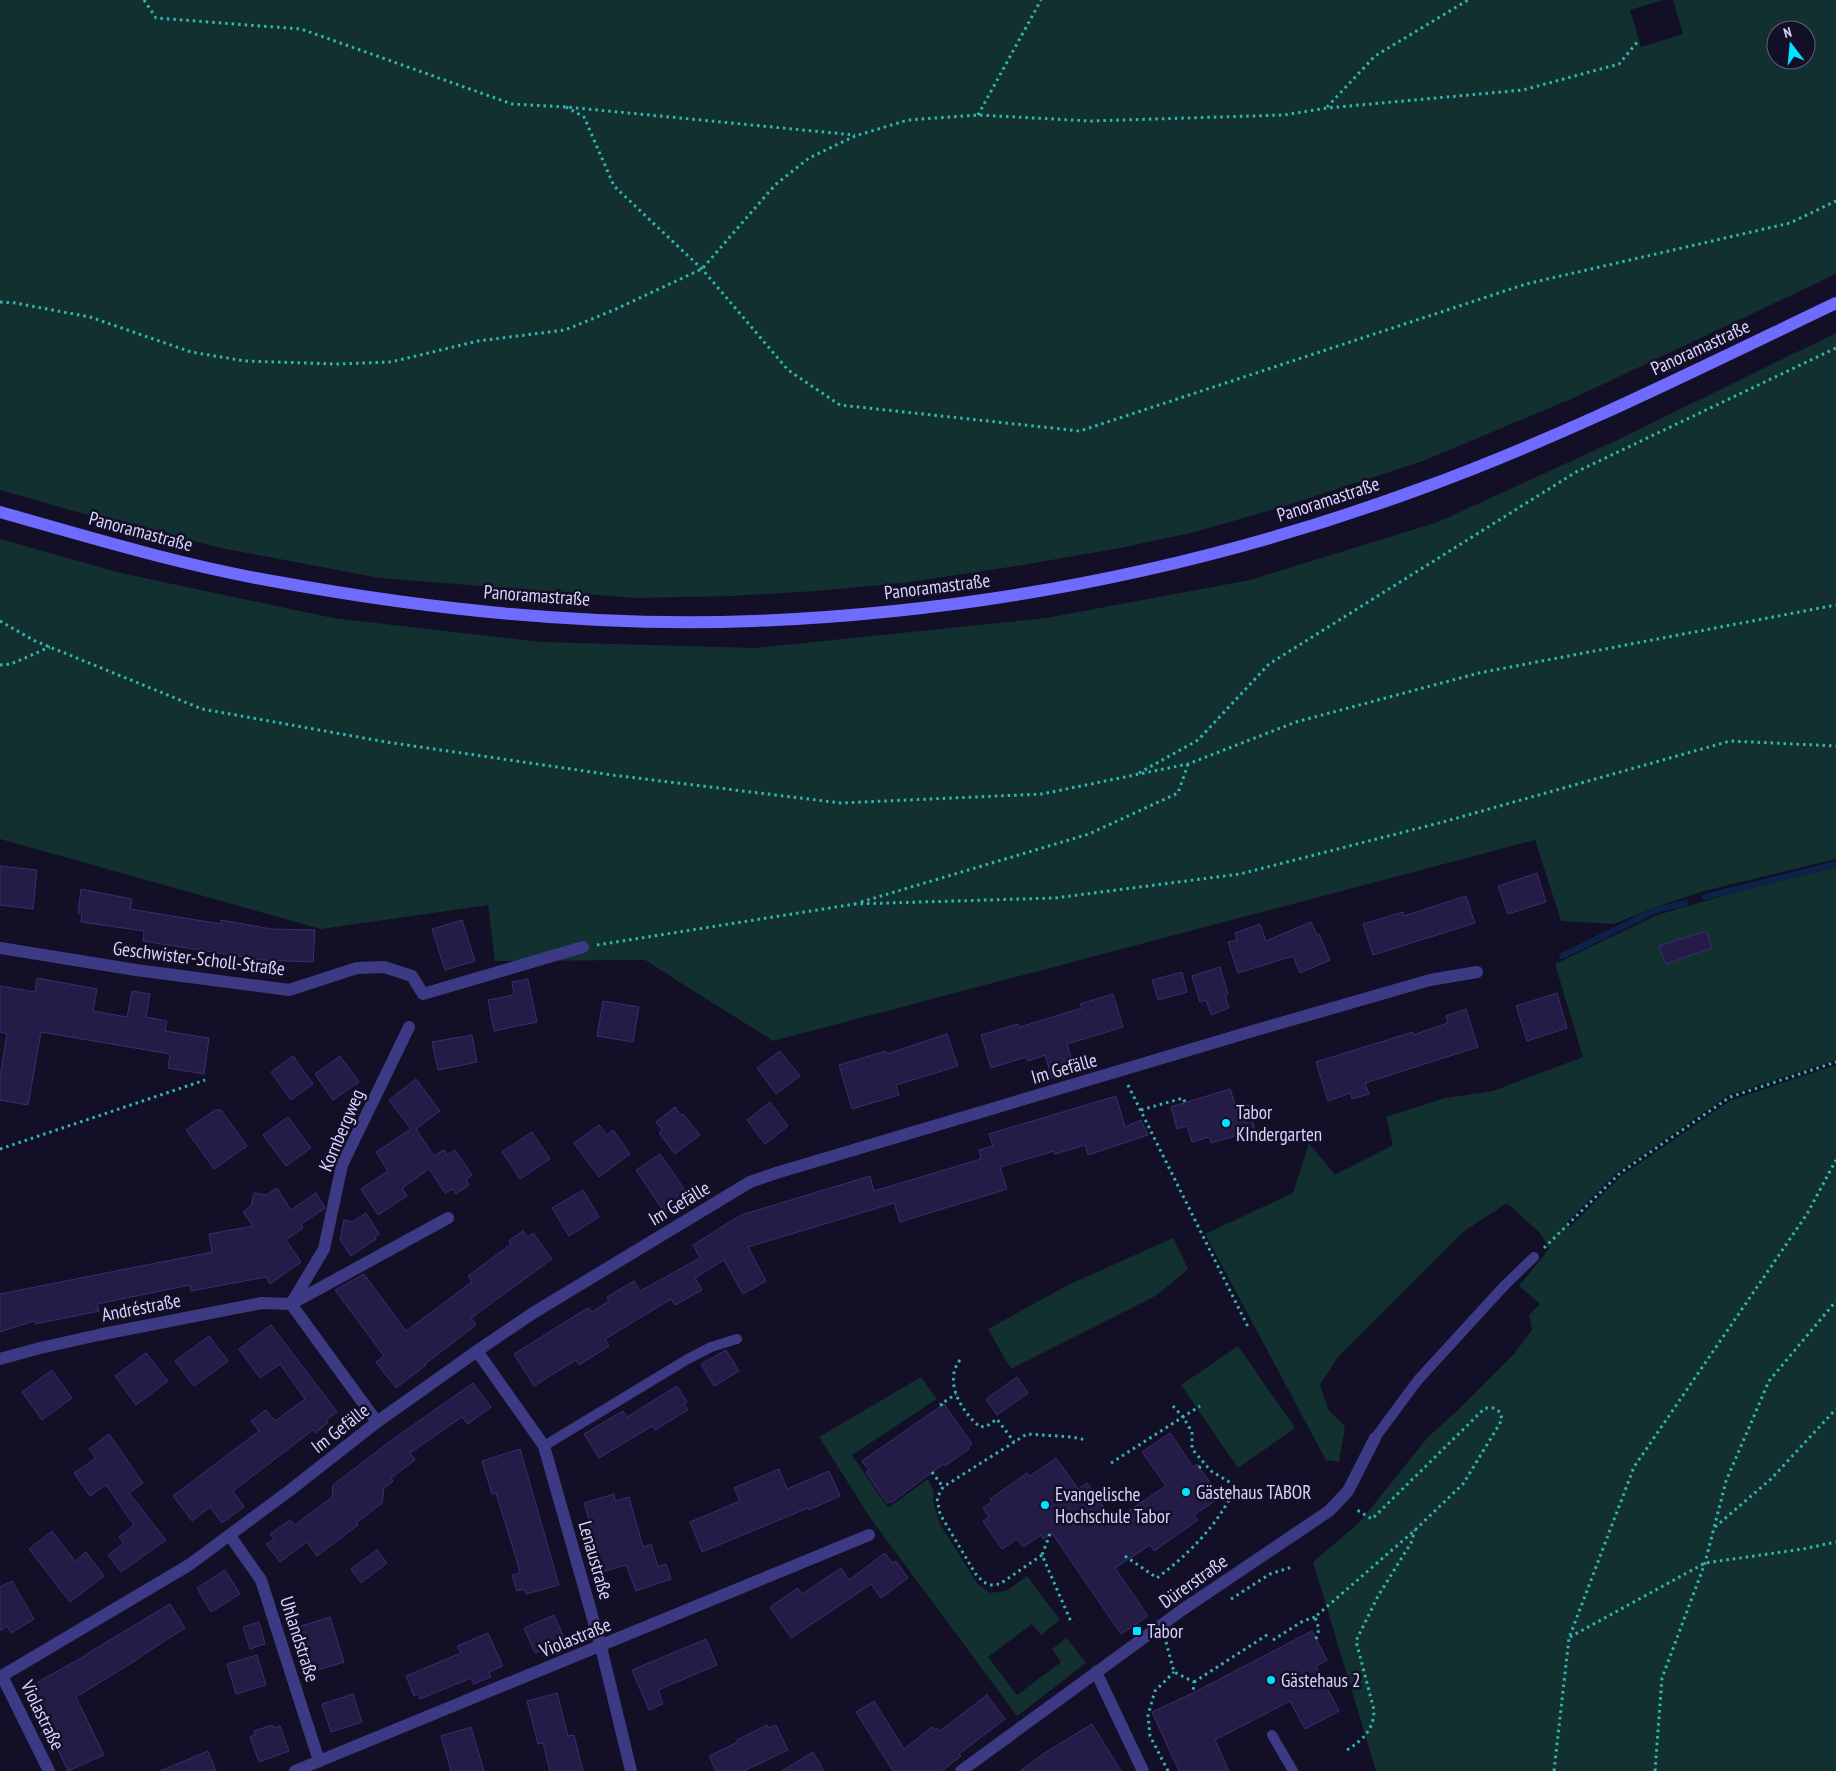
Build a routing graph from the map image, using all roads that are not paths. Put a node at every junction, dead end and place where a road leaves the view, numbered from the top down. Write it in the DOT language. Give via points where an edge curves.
graph roads {
  1 [pos="1836,304"];
  2 [pos="0,512"];
  3 [pos="583,947"];
  4 [pos="0,948"];
  5 [pos="1477,972"];
  6 [pos="409,1027"];
  7 [pos="448,1218"];
  8 [pos="1534,1258"];
  9 [pos="291,1304"];
  10 [pos="737,1339"];
  11 [pos="477,1351"];
  12 [pos="0,1359"];
  13 [pos="377,1422"];
  14 [pos="1374,1438"];
  15 [pos="544,1446"];
  16 [pos="230,1536"];
  17 [pos="870,1536"];
  18 [pos="601,1647"];
  19 [pos="1096,1672"];
  20 [pos="1,1677"];
  21 [pos="1272,1735"];
  22 [pos="319,1761"];
  23 [pos="49,1771"];
  24 [pos="295,1771"];
  25 [pos="631,1771"];
  26 [pos="960,1771"];
  27 [pos="1143,1771"];
  28 [pos="1293,1771"];
  1 -- 2 [label="main road, Panoramastraße" via="1512,452 1417,490 1333,518 1237,548 1149,570 977,601 890,612 751,621 648,621 521,615 384,600 274,582 164,558"];
  3 -- 4 [label="street, Geschwister-Scholl-Straße" via="423,994 412,976 384,967 357,968 289,990"];
  5 -- 11 [label="street, Im Gefälle" via="1430,980 750,1182 533,1313"];
  6 -- 9 [label="street, Kornbergweg" via="342,1165 324,1249"];
  7 -- 9 [label="street"];
  8 -- 14 [label="lane" via="1418,1380"];
  9 -- 12 [label="street, Andréstraße" via="262,1302 89,1337"];
  9 -- 13 [label="street"];
  10 -- 15 [label="lane" via="686,1360"];
  11 -- 13 [label="street, Im Gefälle"];
  11 -- 15 [label="street, Lenaustraße"];
  13 -- 16 [label="street, Im Gefälle"];
  14 -- 19 [label="street, Dürerstraße" via="1348,1491 1329,1511"];
  15 -- 18 [label="street, Lenaustraße"];
  16 -- 20 [label="street, Im Gefälle" via="190,1565"];
  16 -- 22 [label="street, Uhlandstraße" via="261,1580"];
  17 -- 18 [label="street, Violastraße"];
  18 -- 22 [label="street, Violastraße"];
  18 -- 25 [label="street, Lenaustraße"];
  19 -- 26 [label="street, Dürerstraße"];
  19 -- 27 [label="street"];
  20 -- 23 [label="street, Violastraße"];
  21 -- 28 [label="lane"];
  22 -- 24 [label="street, Violastraße"];
}
